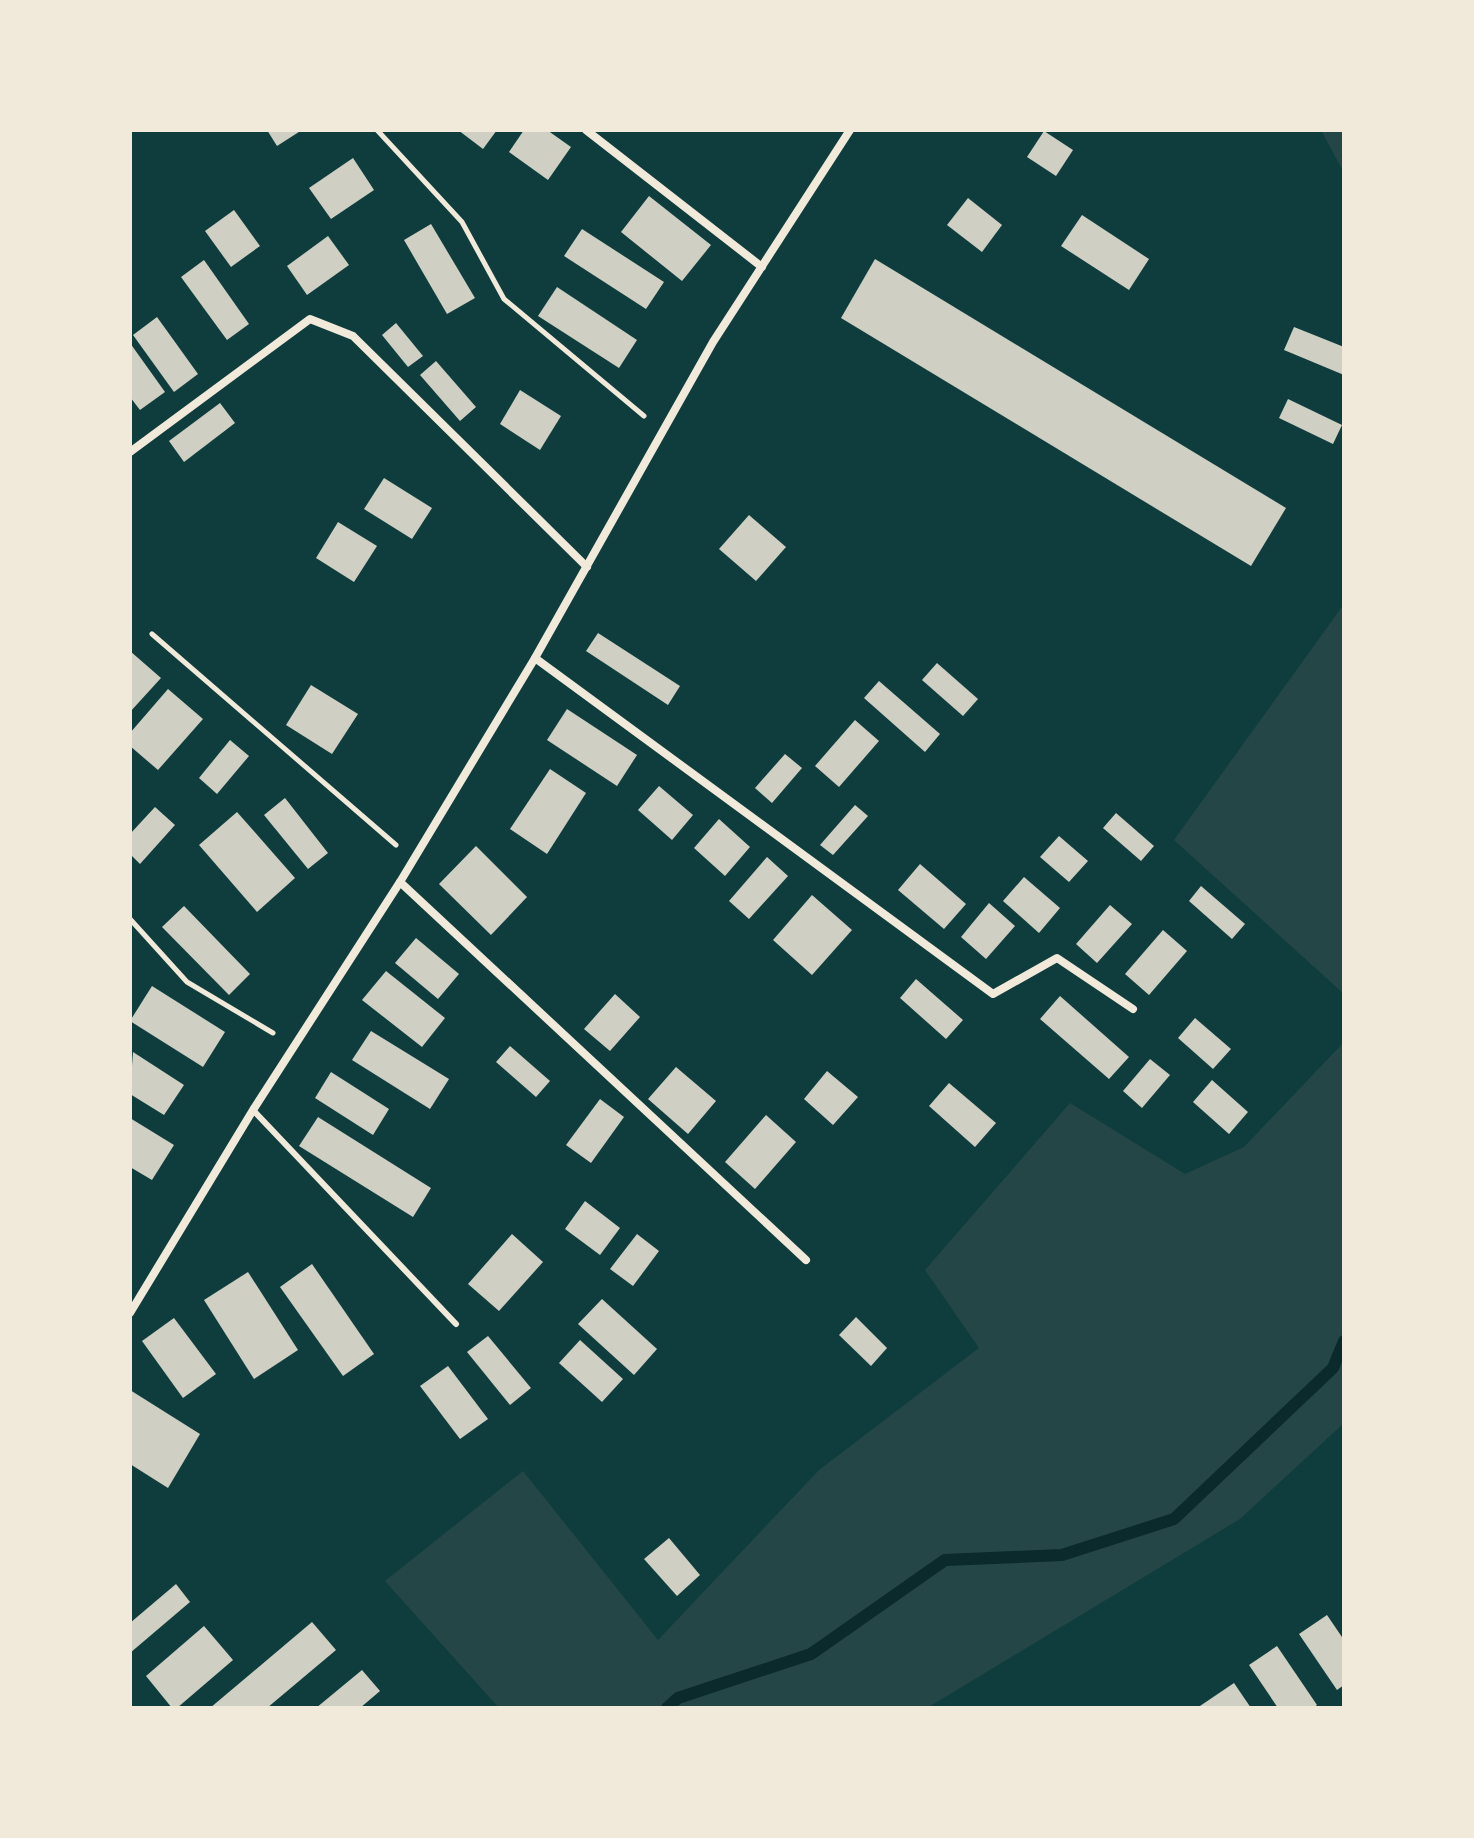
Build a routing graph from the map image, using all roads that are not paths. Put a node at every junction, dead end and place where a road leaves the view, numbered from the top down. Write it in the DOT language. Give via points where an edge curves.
graph roads {
  1 [pos="586,130"];
  2 [pos="850,130"];
  3 [pos="762,267"];
  4 [pos="130,452"];
  5 [pos="587,567"];
  6 [pos="535,658"];
  7 [pos="400,882"];
  8 [pos="1133,1009"];
  9 [pos="253,1110"];
  10 [pos="806,1260"];
  11 [pos="130,1313"];
  12 [pos="456,1324"];
  1 -- 3 [label="street"];
  2 -- 3 [label="street"];
  3 -- 5 [label="street" via="713,342"];
  4 -- 5 [label="street" via="310,319 353,336"];
  5 -- 6 [label="street"];
  6 -- 7 [label="street"];
  6 -- 8 [label="street" via="993,994 1057,958"];
  7 -- 9 [label="street"];
  7 -- 10 [label="street"];
  9 -- 11 [label="street"];
  9 -- 12 [label="lane"];
}
